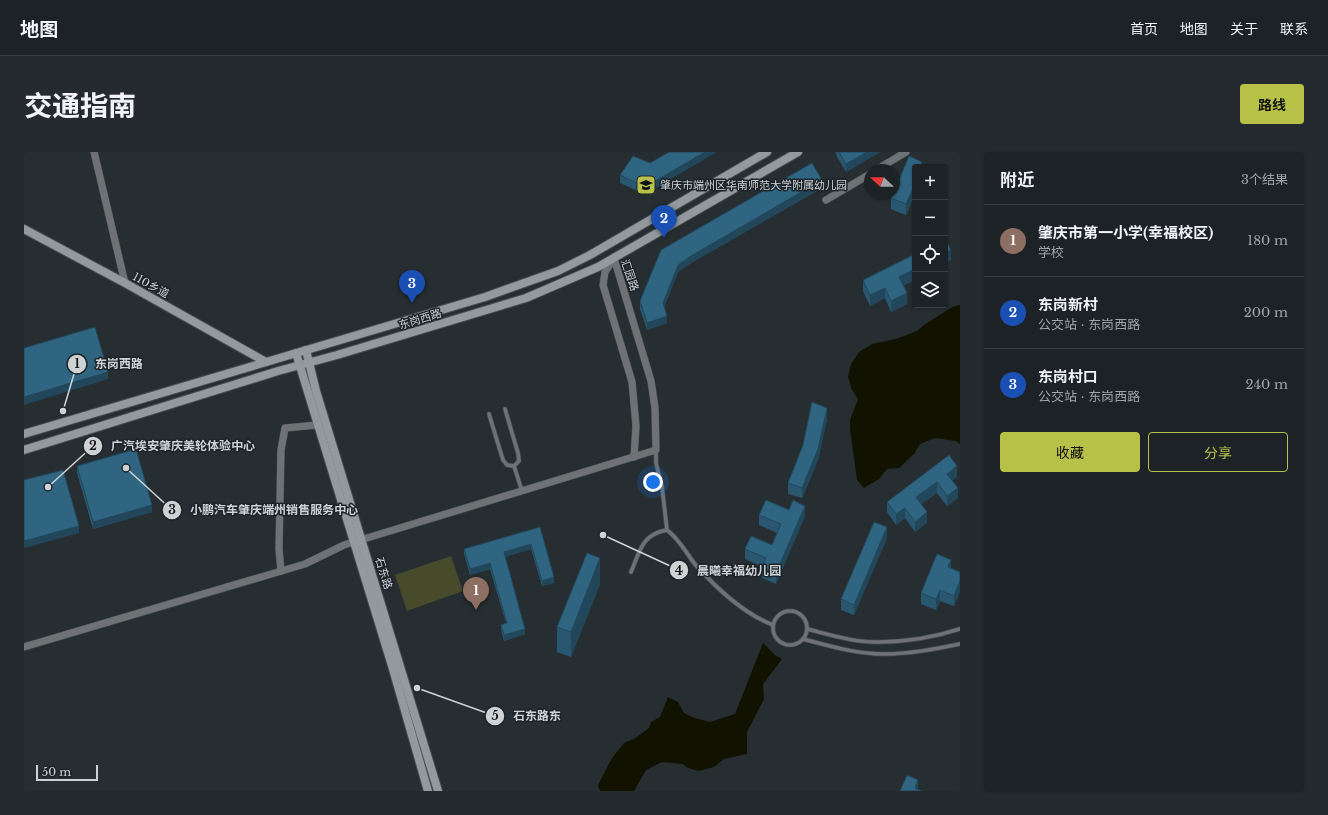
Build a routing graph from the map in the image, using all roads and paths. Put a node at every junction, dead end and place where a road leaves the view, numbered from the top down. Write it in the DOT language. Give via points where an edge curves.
graph roads {
  1 [pos="94,152"];
  2 [pos="767,152"];
  3 [pos="798,152"];
  4 [pos="906,152"];
  5 [pos="886,164"];
  6 [pos="864,178"];
  7 [pos="826,200"];
  8 [pos="24,229"];
  9 [pos="614,258"];
  10 [pos="124,283"];
  11 [pos="306,350"];
  12 [pos="296,353"];
  13 [pos="266,362"];
  14 [pos="309,362"];
  15 [pos="300,365"];
  16 [pos="505,409"];
  17 [pos="489,414"];
  18 [pos="317,425"];
  19 [pos="24,434"];
  20 [pos="24,450"];
  21 [pos="656,450"];
  22 [pos="634,457"];
  23 [pos="514,466"];
  24 [pos="522,491"];
  25 [pos="667,530"];
  26 [pos="362,540"];
  27 [pos="354,542"];
  28 [pos="281,571"];
  29 [pos="631,572"];
  30 [pos="773,625"];
  31 [pos="807,629"];
  32 [pos="960,629"];
  33 [pos="803,639"];
  34 [pos="960,644"];
  35 [pos="24,647"];
  36 [pos="428,791"];
  37 [pos="438,791"];
  1 -- 10 [label="street"];
  2 -- 11 [label="main road, 东岗西路" via="622,238 558,271 485,297"];
  3 -- 9 [label="main road, 东岗西路"];
  4 -- 5 [label="street"];
  6 -- 7 [label="street"];
  8 -- 10 [label="main road, 110乡道"];
  9 -- 14 [label="main road, 东岗西路" via="526,298"];
  9 -- 21 [label="street, 汇园路" via="651,381 655,408"];
  9 -- 22 [label="street, 汇园路" via="605,272 603,285 632,382 636,426"];
  10 -- 13 [label="main road, 110乡道"];
  11 -- 12 [label="main road, 东岗西路"];
  11 -- 14 [label="main road, 石东路"];
  12 -- 13 [label="main road, 东岗西路"];
  12 -- 15 [label="main road, 石东路"];
  13 -- 19 [label="main road, 东岗西路"];
  14 -- 15 [label="main road, 东岗西路"];
  14 -- 26 [label="main road, 石东路"];
  15 -- 18 [label="main road, 石东路"];
  15 -- 20 [label="main road, 东岗西路"];
  16 -- 23 [label="lane" via="518,453 519,460"];
  17 -- 23 [label="lane" via="503,460 507,465"];
  18 -- 27 [label="main road, 石东路"];
  18 -- 28 [label="street" via="285,428 281,458"];
  21 -- 22 [label="street"];
  21 -- 25 [label="lane"];
  22 -- 24 [label="street"];
  23 -- 24 [label="lane"];
  24 -- 26 [label="street"];
  25 -- 29 [label="lane" via="657,532 643,543"];
  25 -- 30 [label="lane" via="675,536 715,585 743,609"];
  26 -- 27 [label="street"];
  26 -- 37 [label="main road, 石东路"];
  27 -- 28 [label="street" via="305,564"];
  27 -- 36 [label="main road, 石东路"];
  28 -- 35 [label="street"];
  30 -- 31 [label="lane" via="779,615 789,611 800,614"];
  30 -- 33 [label="lane" via="775,636 783,643 794,644"];
  31 -- 32 [label="lane" via="842,638 880,642 923,638"];
  31 -- 33 [label="lane"];
  33 -- 34 [label="lane" via="840,648 884,654 932,650"];
}
